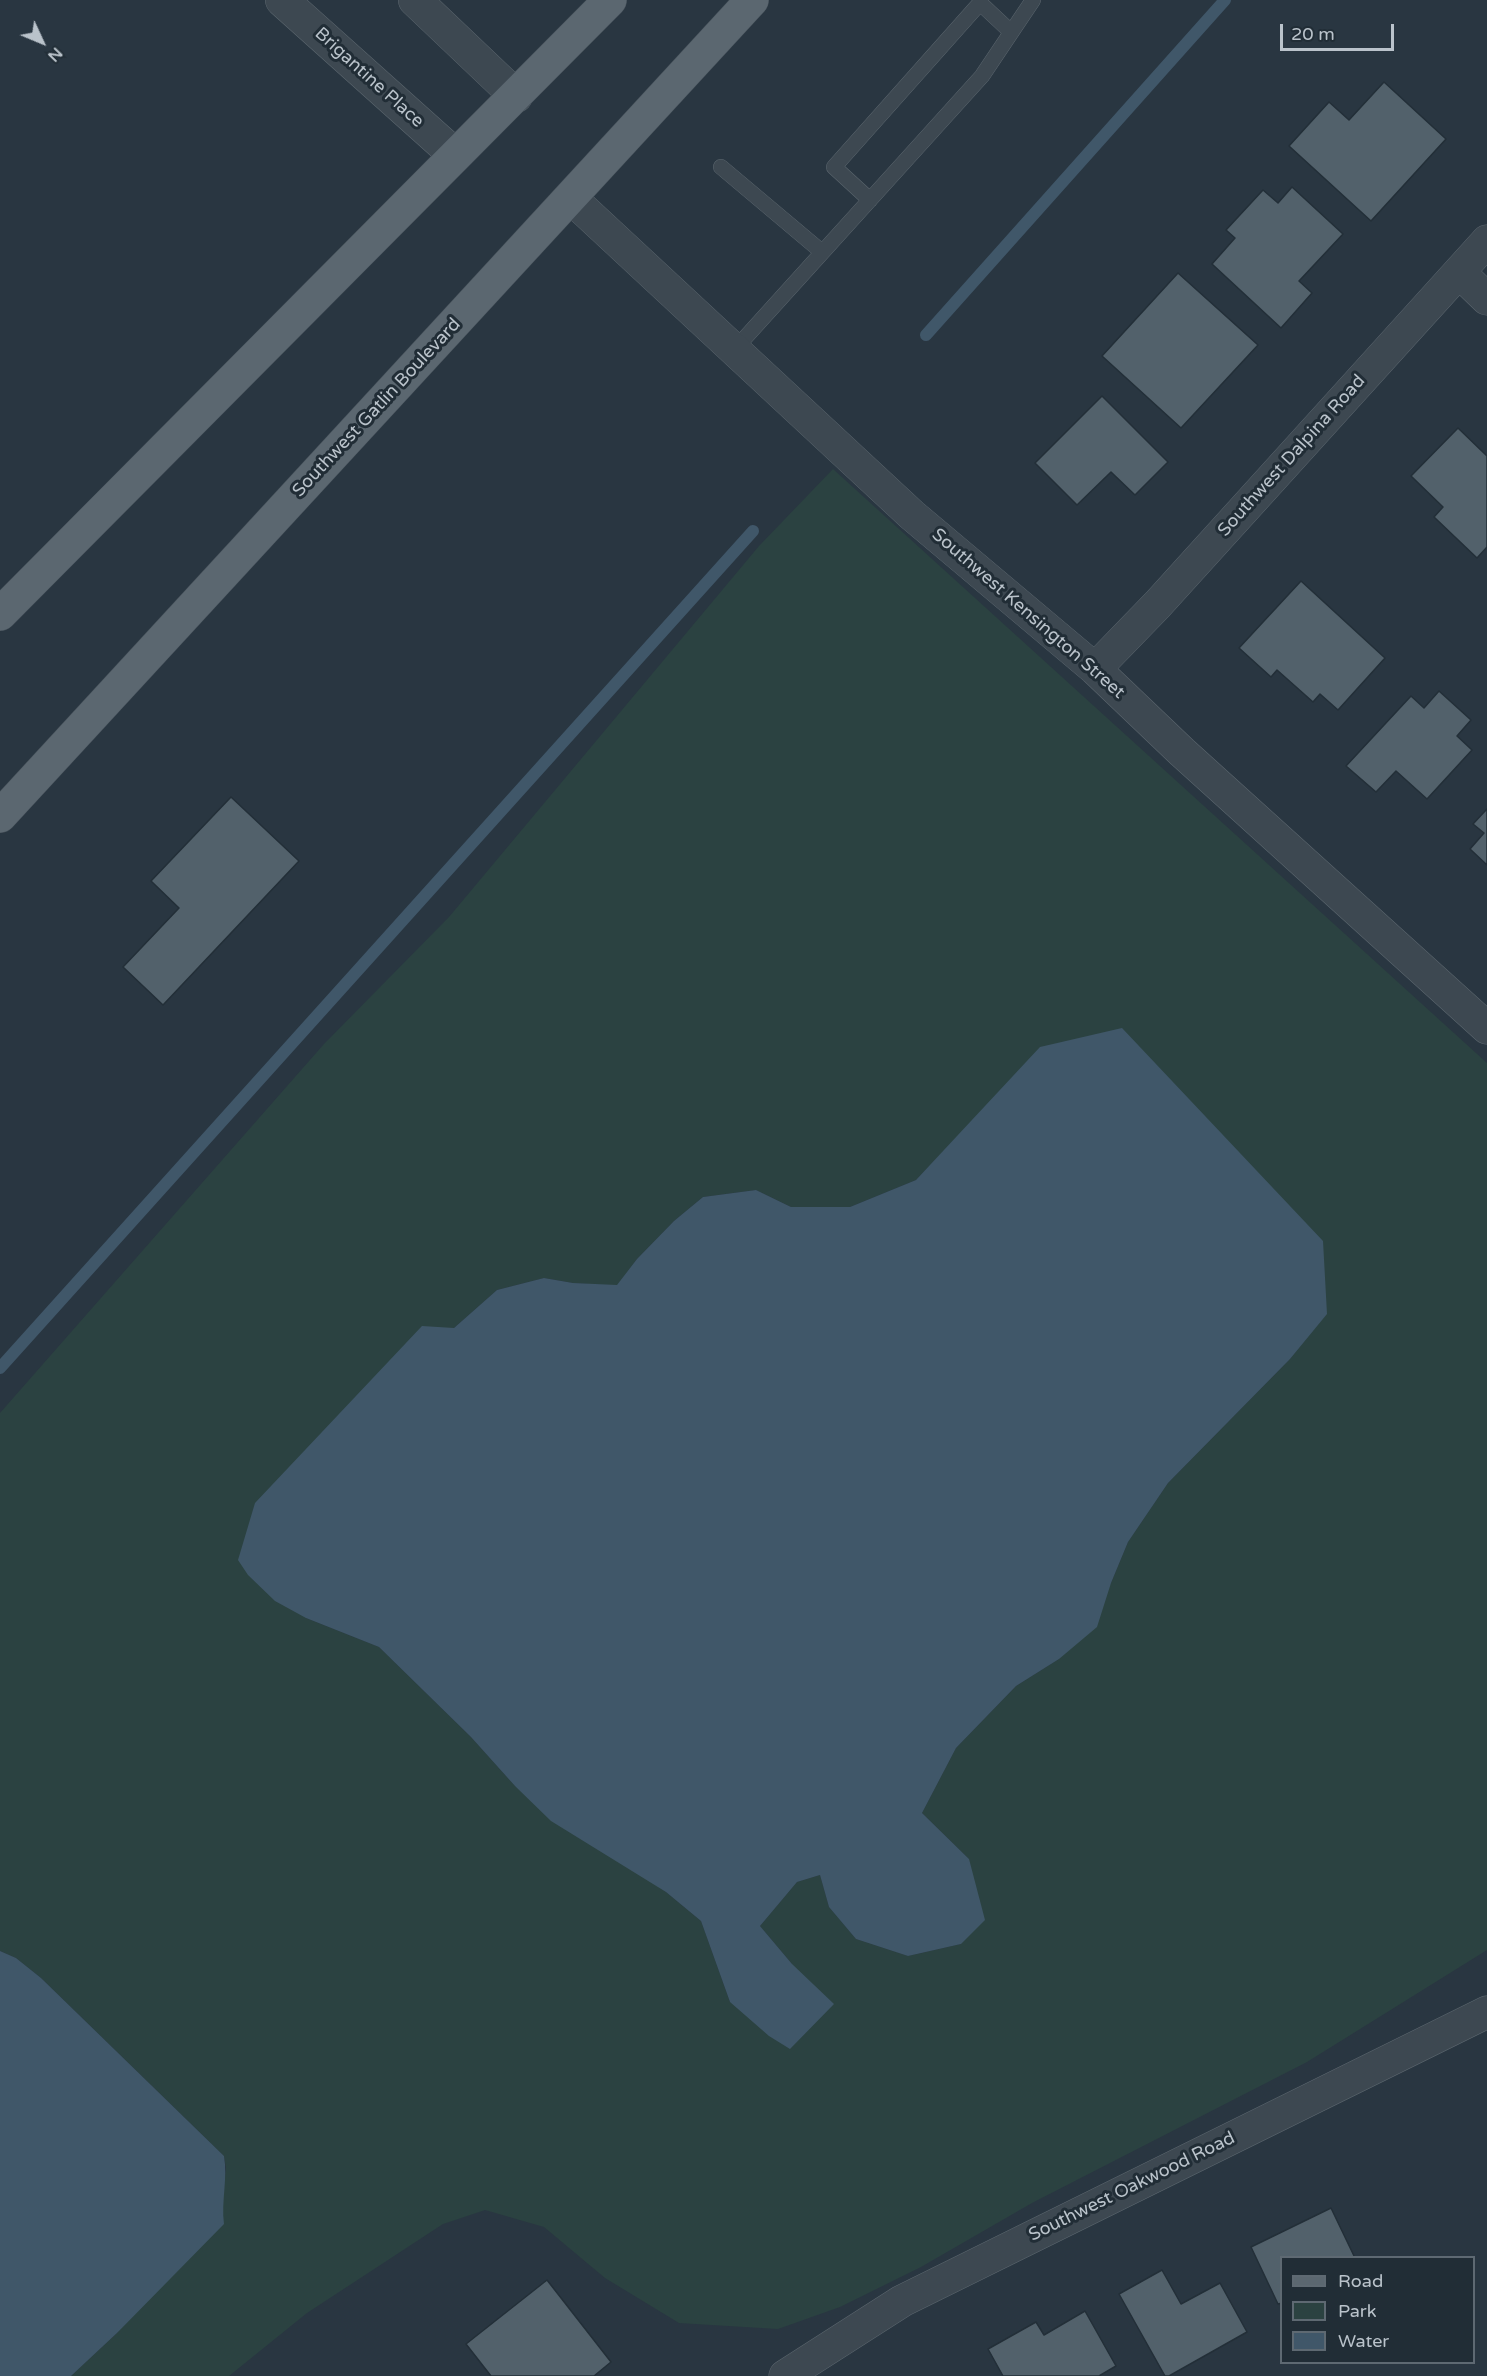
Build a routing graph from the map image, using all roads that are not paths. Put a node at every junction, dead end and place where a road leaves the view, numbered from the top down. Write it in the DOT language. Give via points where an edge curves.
graph roads {
  1 [pos="282,0"];
  2 [pos="414,0"];
  3 [pos="610,0"];
  4 [pos="752,0"];
  5 [pos="1033,0"];
  6 [pos="1011,32"];
  7 [pos="516,96"];
  8 [pos="455,155"];
  9 [pos="721,167"];
  10 [pos="571,198"];
  11 [pos="870,200"];
  12 [pos="1487,240"];
  13 [pos="822,252"];
  14 [pos="1460,273"];
  15 [pos="1487,299"];
  16 [pos="734,350"];
  17 [pos="0,615"];
  18 [pos="1095,669"];
  19 [pos="0,816"];
  20 [pos="1487,1028"];
  21 [pos="1487,2012"];
  22 [pos="785,2376"];
  1 -- 8 [label="street, Brigantine Place"];
  2 -- 7 [label="street"];
  3 -- 7 [label="main road"];
  4 -- 10 [label="main road, Southwest Gatlin Boulevard"];
  5 -- 6 [label="lane"];
  6 -- 11 [label="lane" via="982,76"];
  6 -- 11 [label="lane" via="980,3 834,167"];
  7 -- 8 [label="main road"];
  8 -- 17 [label="main road"];
  9 -- 13 [label="lane"];
  10 -- 16 [label="street, Southwest Kensington Street"];
  10 -- 19 [label="main road, Southwest Gatlin Boulevard"];
  11 -- 13 [label="lane"];
  12 -- 14 [label="street, Southwest Dalpina Road"];
  13 -- 16 [label="lane"];
  14 -- 15 [label="street"];
  14 -- 18 [label="street, Southwest Dalpina Road"];
  16 -- 18 [label="street, Southwest Kensington Street" via="912,515"];
  18 -- 20 [label="street, Southwest Kensington Street"];
  21 -- 22 [label="street, Southwest Oakwood Road" via="902,2301"];
}
